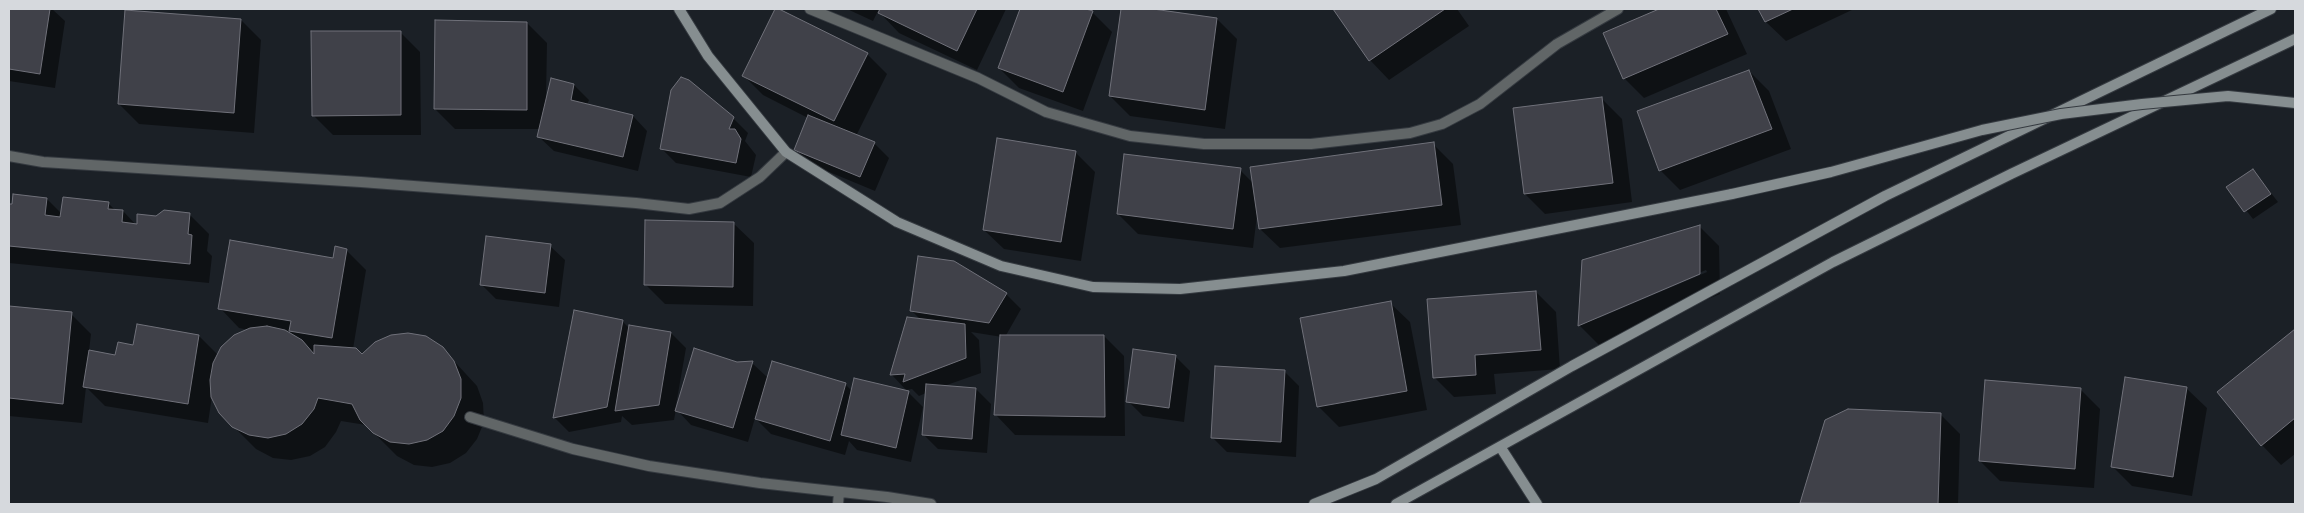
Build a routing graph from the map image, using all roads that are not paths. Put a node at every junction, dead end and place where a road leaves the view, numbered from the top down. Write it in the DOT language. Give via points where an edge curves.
graph roads {
  1 [pos="679,9"];
  2 [pos="810,9"];
  3 [pos="1618,9"];
  4 [pos="2271,9"];
  5 [pos="2295,39"];
  6 [pos="2295,103"];
  7 [pos="786,152"];
  8 [pos="9,156"];
  9 [pos="470,417"];
  10 [pos="1501,448"];
  11 [pos="839,492"];
  12 [pos="838,504"];
  13 [pos="931,504"];
  14 [pos="1314,504"];
  15 [pos="1396,504"];
  16 [pos="1537,504"];
  1 -- 7 [label="main road" via="708,56"];
  2 -- 3 [label="street" via="978,78 1046,112 1130,136 1204,144 1301,144 1410,133 1442,124 1480,104 1557,44"];
  4 -- 14 [label="main road" via="1885,196 1572,366 1376,479"];
  5 -- 10 [label="main road" via="1833,262"];
  6 -- 7 [label="main road, bridge" via="2228,96 2061,114 1982,130 1831,172 1732,194 1344,271 1180,289 1093,287 1001,266 897,222"];
  7 -- 8 [label="street" via="760,177 720,203 689,209 371,183 44,162"];
  9 -- 11 [label="street" via="573,449 649,466"];
  10 -- 15 [label="main road"];
  10 -- 16 [label="main road"];
  11 -- 12 [label="street"];
  11 -- 13 [label="street"];
}
